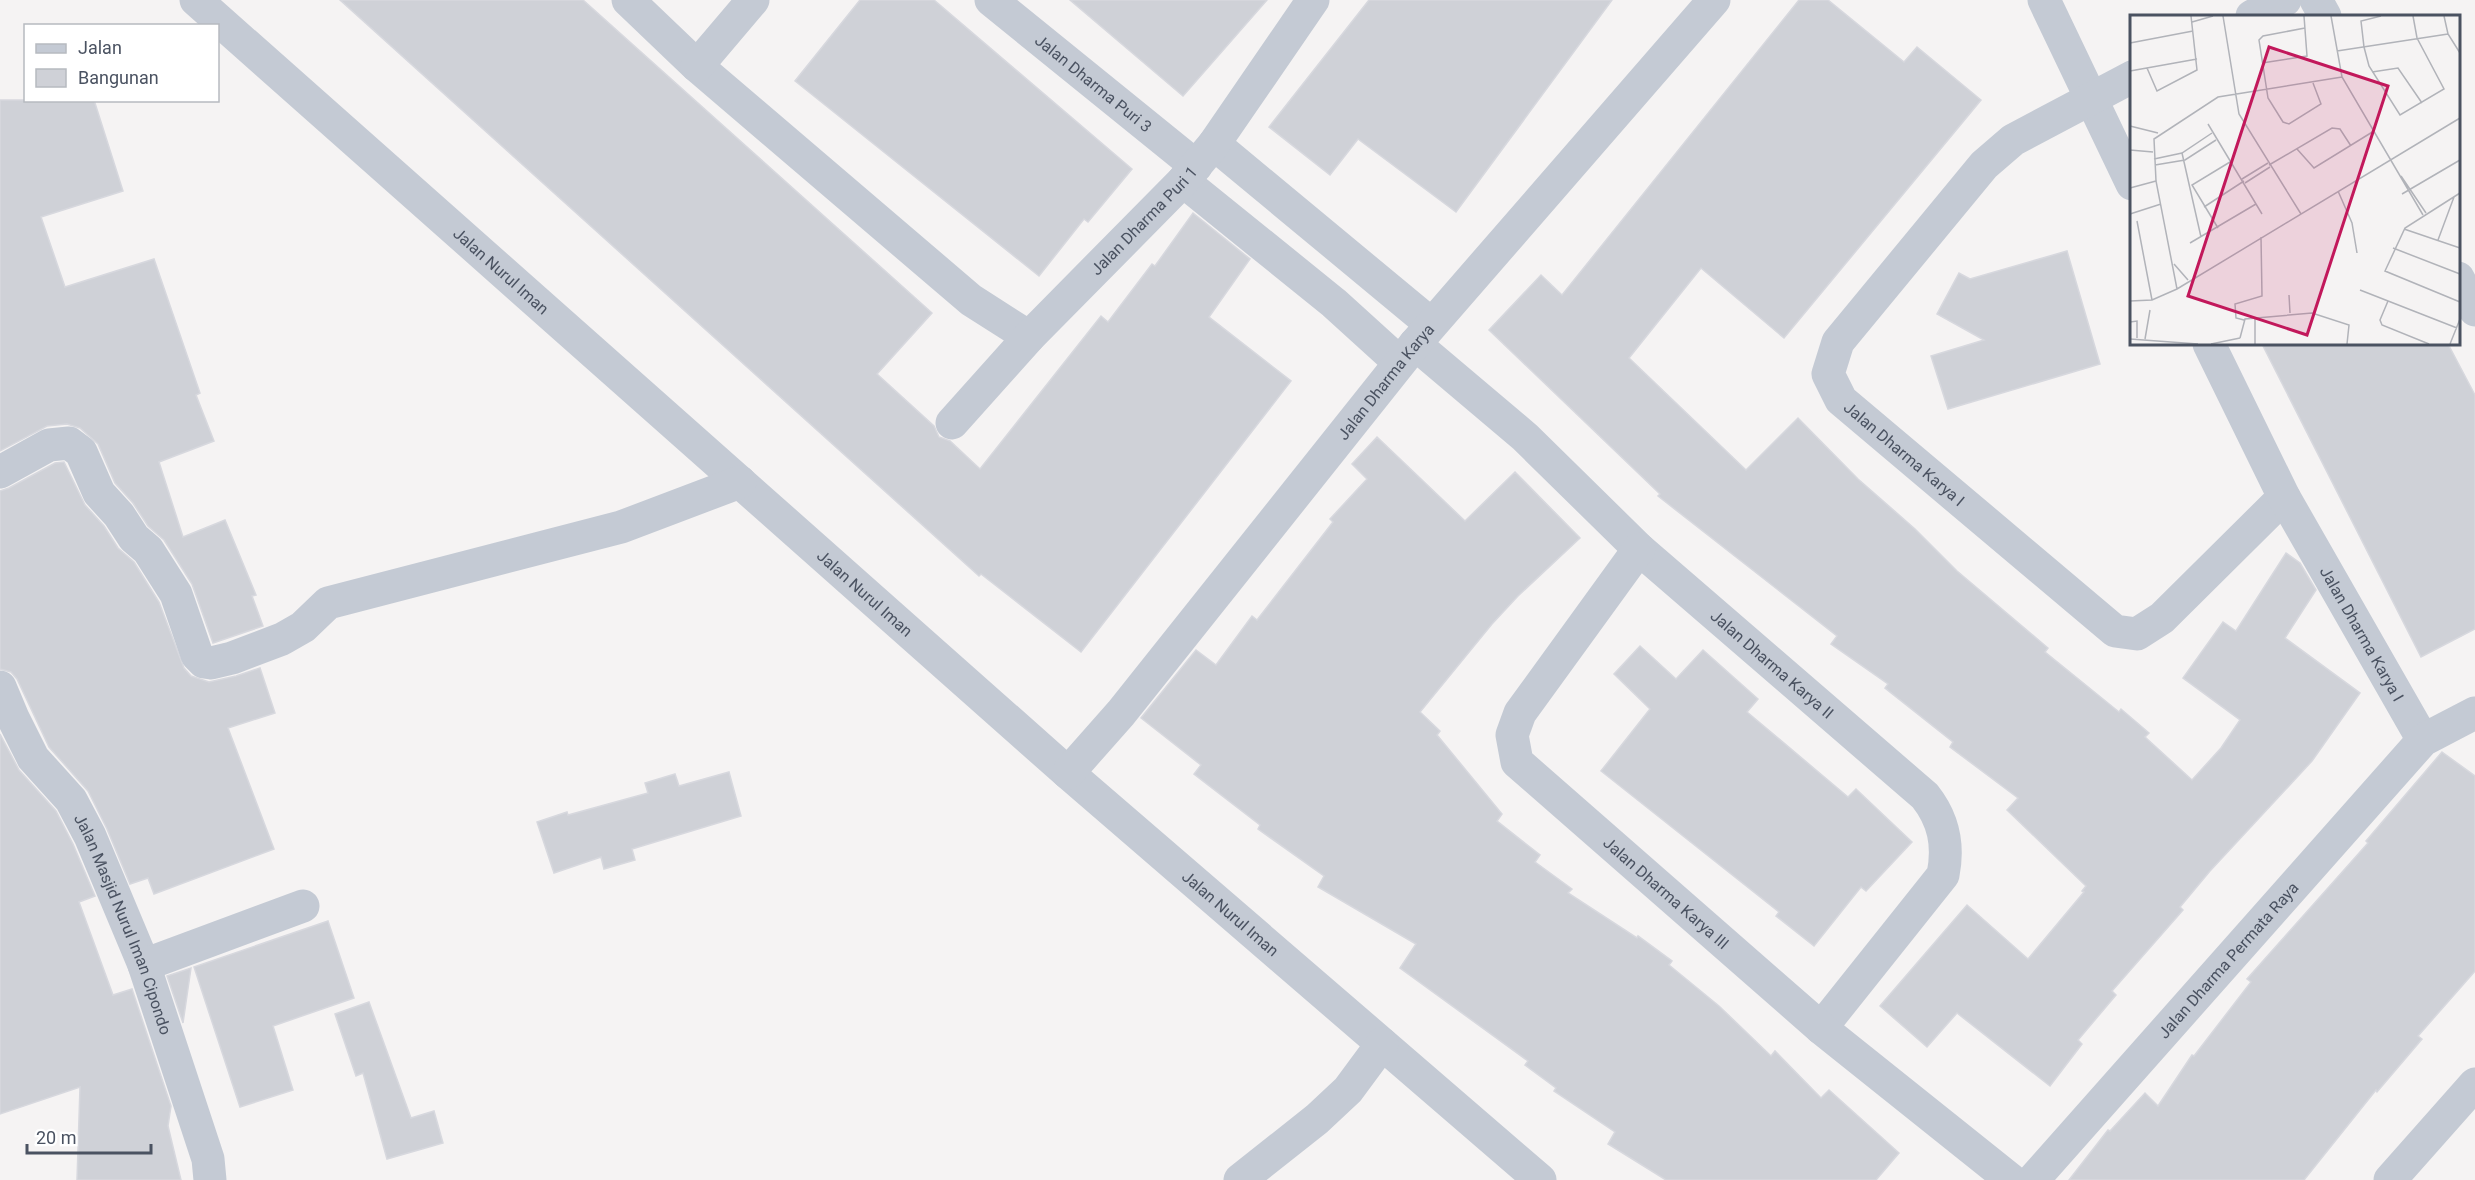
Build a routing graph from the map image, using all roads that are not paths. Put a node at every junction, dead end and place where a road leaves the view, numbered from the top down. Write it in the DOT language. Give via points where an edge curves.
graph roads {
  1 [pos="196,0"];
  2 [pos="628,0"];
  3 [pos="753,0"];
  4 [pos="991,0"];
  5 [pos="1313,0"];
  6 [pos="1714,0"];
  7 [pos="2044,0"];
  8 [pos="2285,0"];
  9 [pos="2316,0"];
  10 [pos="2254,15"];
  11 [pos="2324,15"];
  12 [pos="697,66"];
  13 [pos="2130,78"];
  14 [pos="2090,98"];
  15 [pos="1198,164"];
  16 [pos="2130,180"];
  17 [pos="2460,282"];
  18 [pos="2475,310"];
  19 [pos="1029,337"];
  20 [pos="1415,343"];
  21 [pos="2209,345"];
  22 [pos="952,423"];
  23 [pos="0,472"];
  24 [pos="740,482"];
  25 [pos="2284,497"];
  26 [pos="1638,549"];
  27 [pos="0,687"];
  28 [pos="2475,712"];
  29 [pos="2423,740"];
  30 [pos="1068,773"];
  31 [pos="303,906"];
  32 [pos="144,965"];
  33 [pos="1821,1028"];
  34 [pos="1382,1044"];
  35 [pos="2475,1084"];
  36 [pos="210,1180"];
  37 [pos="1240,1180"];
  38 [pos="1540,1180"];
  39 [pos="2012,1180"];
  40 [pos="2032,1180"];
  41 [pos="2390,1180"];
  1 -- 24 [label="street, Jalan Nurul Iman"];
  2 -- 12 [label="street"];
  3 -- 12 [label="street"];
  4 -- 15 [label="street, Jalan Dharma Puri 3"];
  5 -- 15 [label="street, Jalan Dharma Puri 1"];
  6 -- 20 [label="street, Jalan Dharma Karya"];
  7 -- 14 [label="street"];
  8 -- 10 [label="street"];
  9 -- 11 [label="street"];
  12 -- 19 [label="street" via="971,300"];
  13 -- 14 [label="street, Jalan Dharma Karya I"];
  14 -- 16 [label="street"];
  14 -- 25 [label="street, Jalan Dharma Karya I" via="2013,140 1984,165 1838,342 1828,374 1841,400 2115,631 2137,634 2162,618"];
  15 -- 19 [label="street, Jalan Dharma Puri 1"];
  15 -- 20 [label="street"];
  15 -- 20 [label="street" via="1334,303"];
  17 -- 18 [label="street"];
  19 -- 22 [label="street, Jalan Dharma Puri 1"];
  20 -- 26 [label="street, Jalan Dharma Karya II" via="1525,437"];
  20 -- 30 [label="street, Jalan Dharma Karya" via="1121,713"];
  21 -- 25 [label="street, Jalan Dharma Karya I"];
  23 -- 24 [label="street" via="49,445 69,443 81,452 99,494 148,550 176,594 197,655 211,663 282,639 303,627 328,603 621,527"];
  24 -- 30 [label="street, Jalan Nurul Iman"];
  25 -- 29 [label="street, Jalan Dharma Karya I"];
  26 -- 33 [label="street, Jalan Dharma Karya III" via="1521,713 1512,735 1515,756 1521,767"];
  26 -- 33 [label="street, Jalan Dharma Karya II" via="1925,796 1940,821 1946,845 1943,875"];
  27 -- 32 [label="street, Jalan Masjid Nurul Iman Cipondo" via="33,758 70,800 90,836"];
  28 -- 29 [label="street"];
  29 -- 40 [label="street, Jalan Dharma Permata Raya"];
  30 -- 34 [label="street, Jalan Nurul Iman"];
  31 -- 32 [label="street"];
  32 -- 36 [label="street, Jalan Masjid Nurul Iman Cipondo" via="208,1159"];
  33 -- 39 [label="street, Jalan Dharma Karya III"];
  34 -- 37 [label="street" via="1348,1090"];
  34 -- 38 [label="street, Jalan Nurul Iman"];
  35 -- 41 [label="street"];
}
